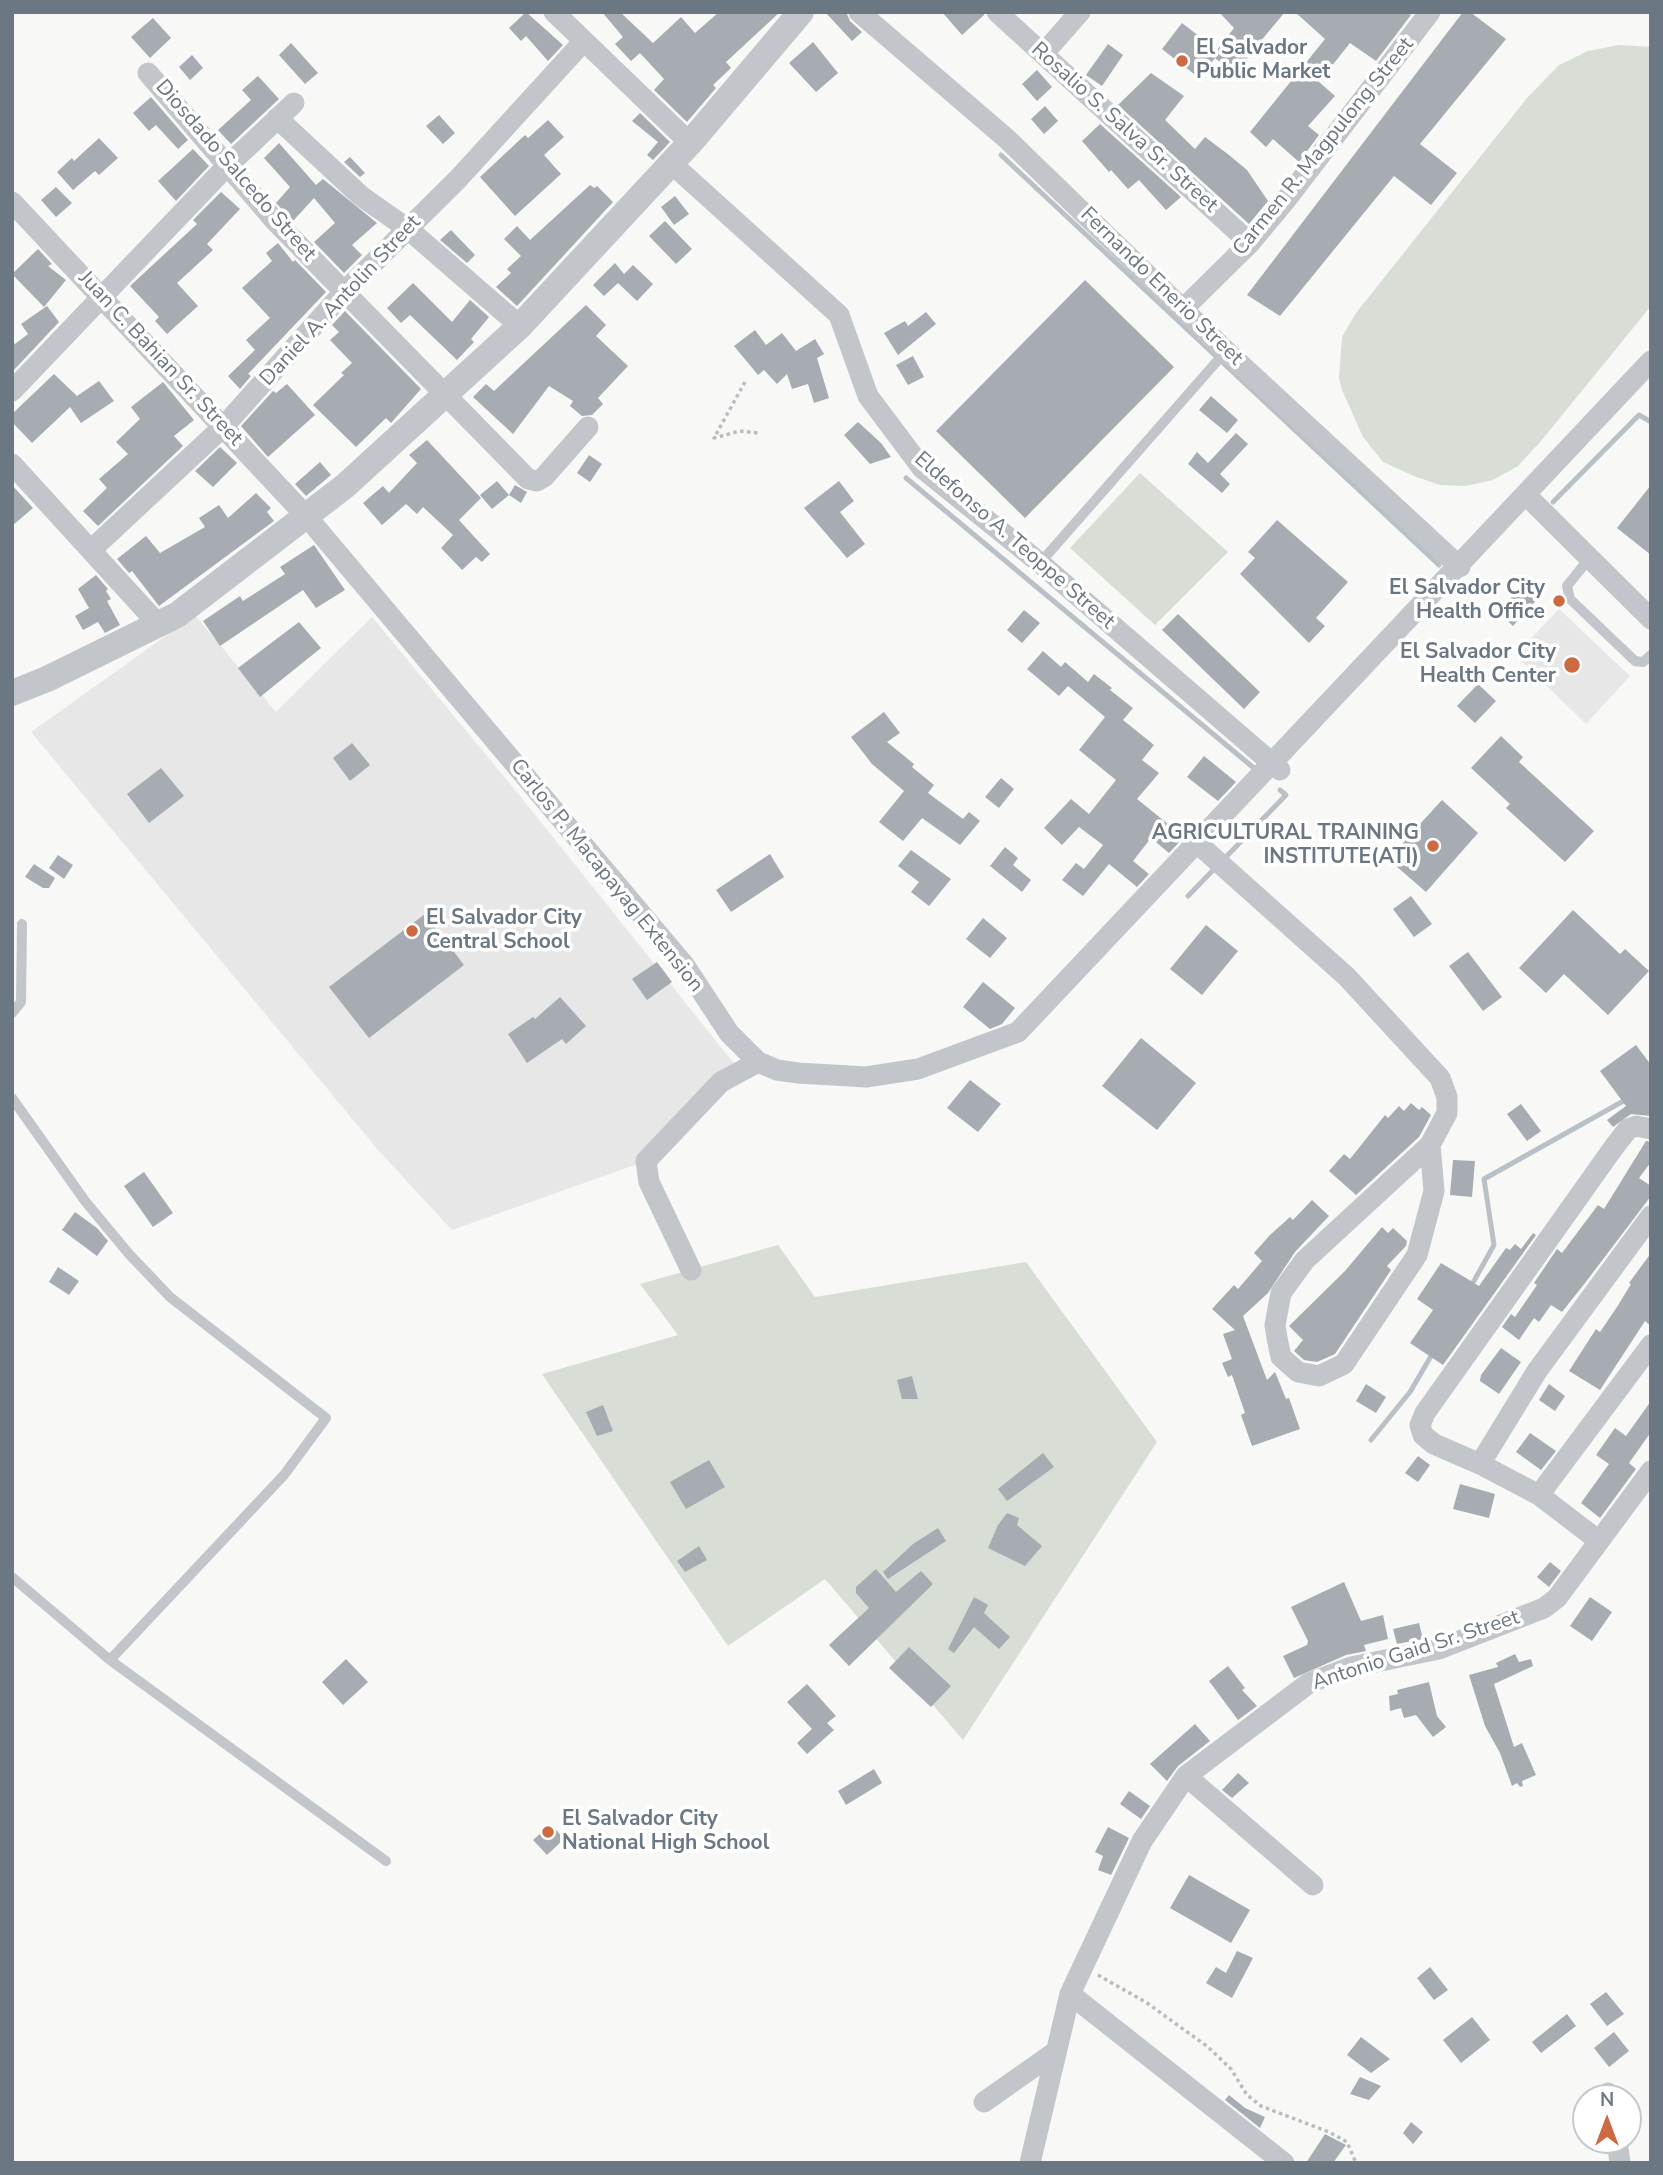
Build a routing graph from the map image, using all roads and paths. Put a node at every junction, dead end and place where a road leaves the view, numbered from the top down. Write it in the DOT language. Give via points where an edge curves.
graph roads {
  1 [pos="554,12"];
  2 [pos="801,12"];
  3 [pos="859,12"];
  4 [pos="997,12"];
  5 [pos="1080,12"];
  6 [pos="1430,12"];
  7 [pos="583,42"];
  8 [pos="1043,54"];
  9 [pos="148,73"];
  10 [pos="294,103"];
  11 [pos="277,118"];
  12 [pos="690,143"];
  13 [pos="671,163"];
  14 [pos="226,167"];
  15 [pos="12,202"];
  16 [pos="408,229"];
  17 [pos="1250,243"];
  18 [pos="344,292"];
  19 [pos="104,296"];
  20 [pos="1184,308"];
  21 [pos="520,326"];
  22 [pos="1224,353"];
  23 [pos="1651,361"];
  24 [pos="744,382"];
  25 [pos="12,391"];
  26 [pos="447,396"];
  27 [pos="224,426"];
  28 [pos="588,427"];
  29 [pos="758,433"];
  30 [pos="12,464"];
  31 [pos="1526,495"];
  32 [pos="307,517"];
  33 [pos="91,550"];
  34 [pos="1588,560"];
  35 [pos="1040,563"];
  36 [pos="1460,566"];
  37 [pos="1651,619"];
  38 [pos="159,625"];
  39 [pos="1651,655"];
  40 [pos="12,693"];
  41 [pos="1276,767"];
  42 [pos="1197,843"];
  43 [pos="22,924"];
  44 [pos="12,1013"];
  45 [pos="758,1062"];
  46 [pos="12,1098"];
  47 [pos="1651,1129"];
  48 [pos="1430,1144"];
  49 [pos="1651,1216"];
  50 [pos="691,1270"];
  51 [pos="1651,1345"];
  52 [pos="1480,1464"];
  53 [pos="1651,1471"];
  54 [pos="1539,1495"];
  55 [pos="1599,1541"];
  56 [pos="12,1577"];
  57 [pos="110,1660"];
  58 [pos="1186,1776"];
  59 [pos="386,1861"];
  60 [pos="1313,1885"];
  61 [pos="1081,1966"];
  62 [pos="1070,1994"];
  63 [pos="1055,2052"];
  64 [pos="984,2102"];
  65 [pos="1030,2163"];
  66 [pos="1284,2163"];
  67 [pos="1356,2163"];
  1 -- 7 [label="street"];
  2 -- 12 [label="street"];
  3 -- 20 [label="street, Fernando Enerio Street" via="1007,139"];
  4 -- 8 [label="street, Rosalio S. Salva Sr. Street"];
  5 -- 8 [label="street"];
  6 -- 17 [label="street, Carmen R. Magpulong Street"];
  7 -- 12 [label="street"];
  7 -- 16 [label="street, Daniel A. Antolin Street"];
  8 -- 17 [label="street, Rosalio S. Salva Sr. Street"];
  9 -- 14 [label="street, Diosdado Salcedo Street"];
  10 -- 11 [label="street"];
  11 -- 14 [label="street"];
  11 -- 16 [label="street" via="361,196"];
  12 -- 13 [label="street"];
  13 -- 21 [label="street"];
  13 -- 35 [label="street, Eldefonso A. Teoppe Street" via="839,316 868,396 922,468"];
  14 -- 18 [label="street, Diosdado Salcedo Street"];
  14 -- 19 [label="street"];
  15 -- 19 [label="street, Juan C. Bahian Sr. Street"];
  16 -- 18 [label="street, Daniel A. Antolin Street"];
  16 -- 21 [label="street"];
  17 -- 20 [label="street, Carmen R. Magpulong Street"];
  18 -- 26 [label="street, Diosdado Salcedo Street"];
  18 -- 27 [label="street, Daniel A. Antolin Street"];
  19 -- 25 [label="street"];
  19 -- 27 [label="street, Juan C. Bahian Sr. Street"];
  20 -- 22 [label="street, Fernando Enerio Street"];
  21 -- 26 [label="street"];
  22 -- 35 [label="lane"];
  22 -- 36 [label="street, Fernando Enerio Street"];
  23 -- 31 [label="street"];
  24 -- 29 [label="path" via="714,438 740,431"];
  26 -- 28 [label="street, Diosdado Salcedo Street" via="528,479 537,481"];
  26 -- 32 [label="street"];
  27 -- 32 [label="street, Juan C. Bahian Sr. Street"];
  27 -- 33 [label="street, Daniel A. Antolin Street"];
  30 -- 33 [label="street"];
  31 -- 34 [label="street"];
  31 -- 36 [label="street"];
  32 -- 38 [label="street"];
  32 -- 45 [label="street, Carlos P. Macapayag Extension" via="685,965 729,1033"];
  33 -- 38 [label="street"];
  34 -- 37 [label="street"];
  34 -- 39 [label="lane" via="1567,586 1570,599 1635,661 1643,662"];
  35 -- 41 [label="street, Eldefonso A. Teoppe Street"];
  36 -- 41 [label="street"];
  38 -- 40 [label="street"];
  41 -- 42 [label="street"];
  42 -- 45 [label="street, Carlos P. Macapayag Extension" via="1018,1032 918,1069 866,1077 777,1070"];
  42 -- 48 [label="street" via="1347,977 1440,1078 1447,1113"];
  43 -- 44 [label="lane" via="21,1002"];
  45 -- 50 [label="street" via="721,1082 646,1161 649,1182"];
  46 -- 57 [label="lane" via="85,1201 170,1297 326,1418 284,1475"];
  47 -- 52 [label="street" via="1628,1129 1425,1413 1420,1425 1423,1435 1451,1454"];
  48 -- 48 [label="street" via="1305,1260 1287,1283 1277,1305 1277,1339 1281,1357 1298,1372 1319,1376 1344,1364 1417,1255 1434,1191"];
  49 -- 52 [label="street" via="1537,1371"];
  51 -- 54 [label="street"];
  52 -- 54 [label="street"];
  53 -- 55 [label="street, Antonio Gaid Sr. Street"];
  54 -- 55 [label="street"];
  55 -- 58 [label="street, Antonio Gaid Sr. Street" via="1557,1598 1544,1608 1438,1649 1351,1667 1309,1683"];
  56 -- 57 [label="lane"];
  57 -- 59 [label="lane"];
  58 -- 60 [label="street"];
  58 -- 61 [label="street, Antonio Gaid Sr. Street" via="1142,1842"];
  61 -- 62 [label="street, Antonio Gaid Sr. Street"];
  61 -- 67 [label="path" via="1147,2003 1208,2047 1261,2106 1347,2142"];
  62 -- 63 [label="street, Antonio Gaid Sr. Street"];
  62 -- 66 [label="street"];
  63 -- 64 [label="street"];
  63 -- 65 [label="street, Antonio Gaid Sr. Street"];
}
